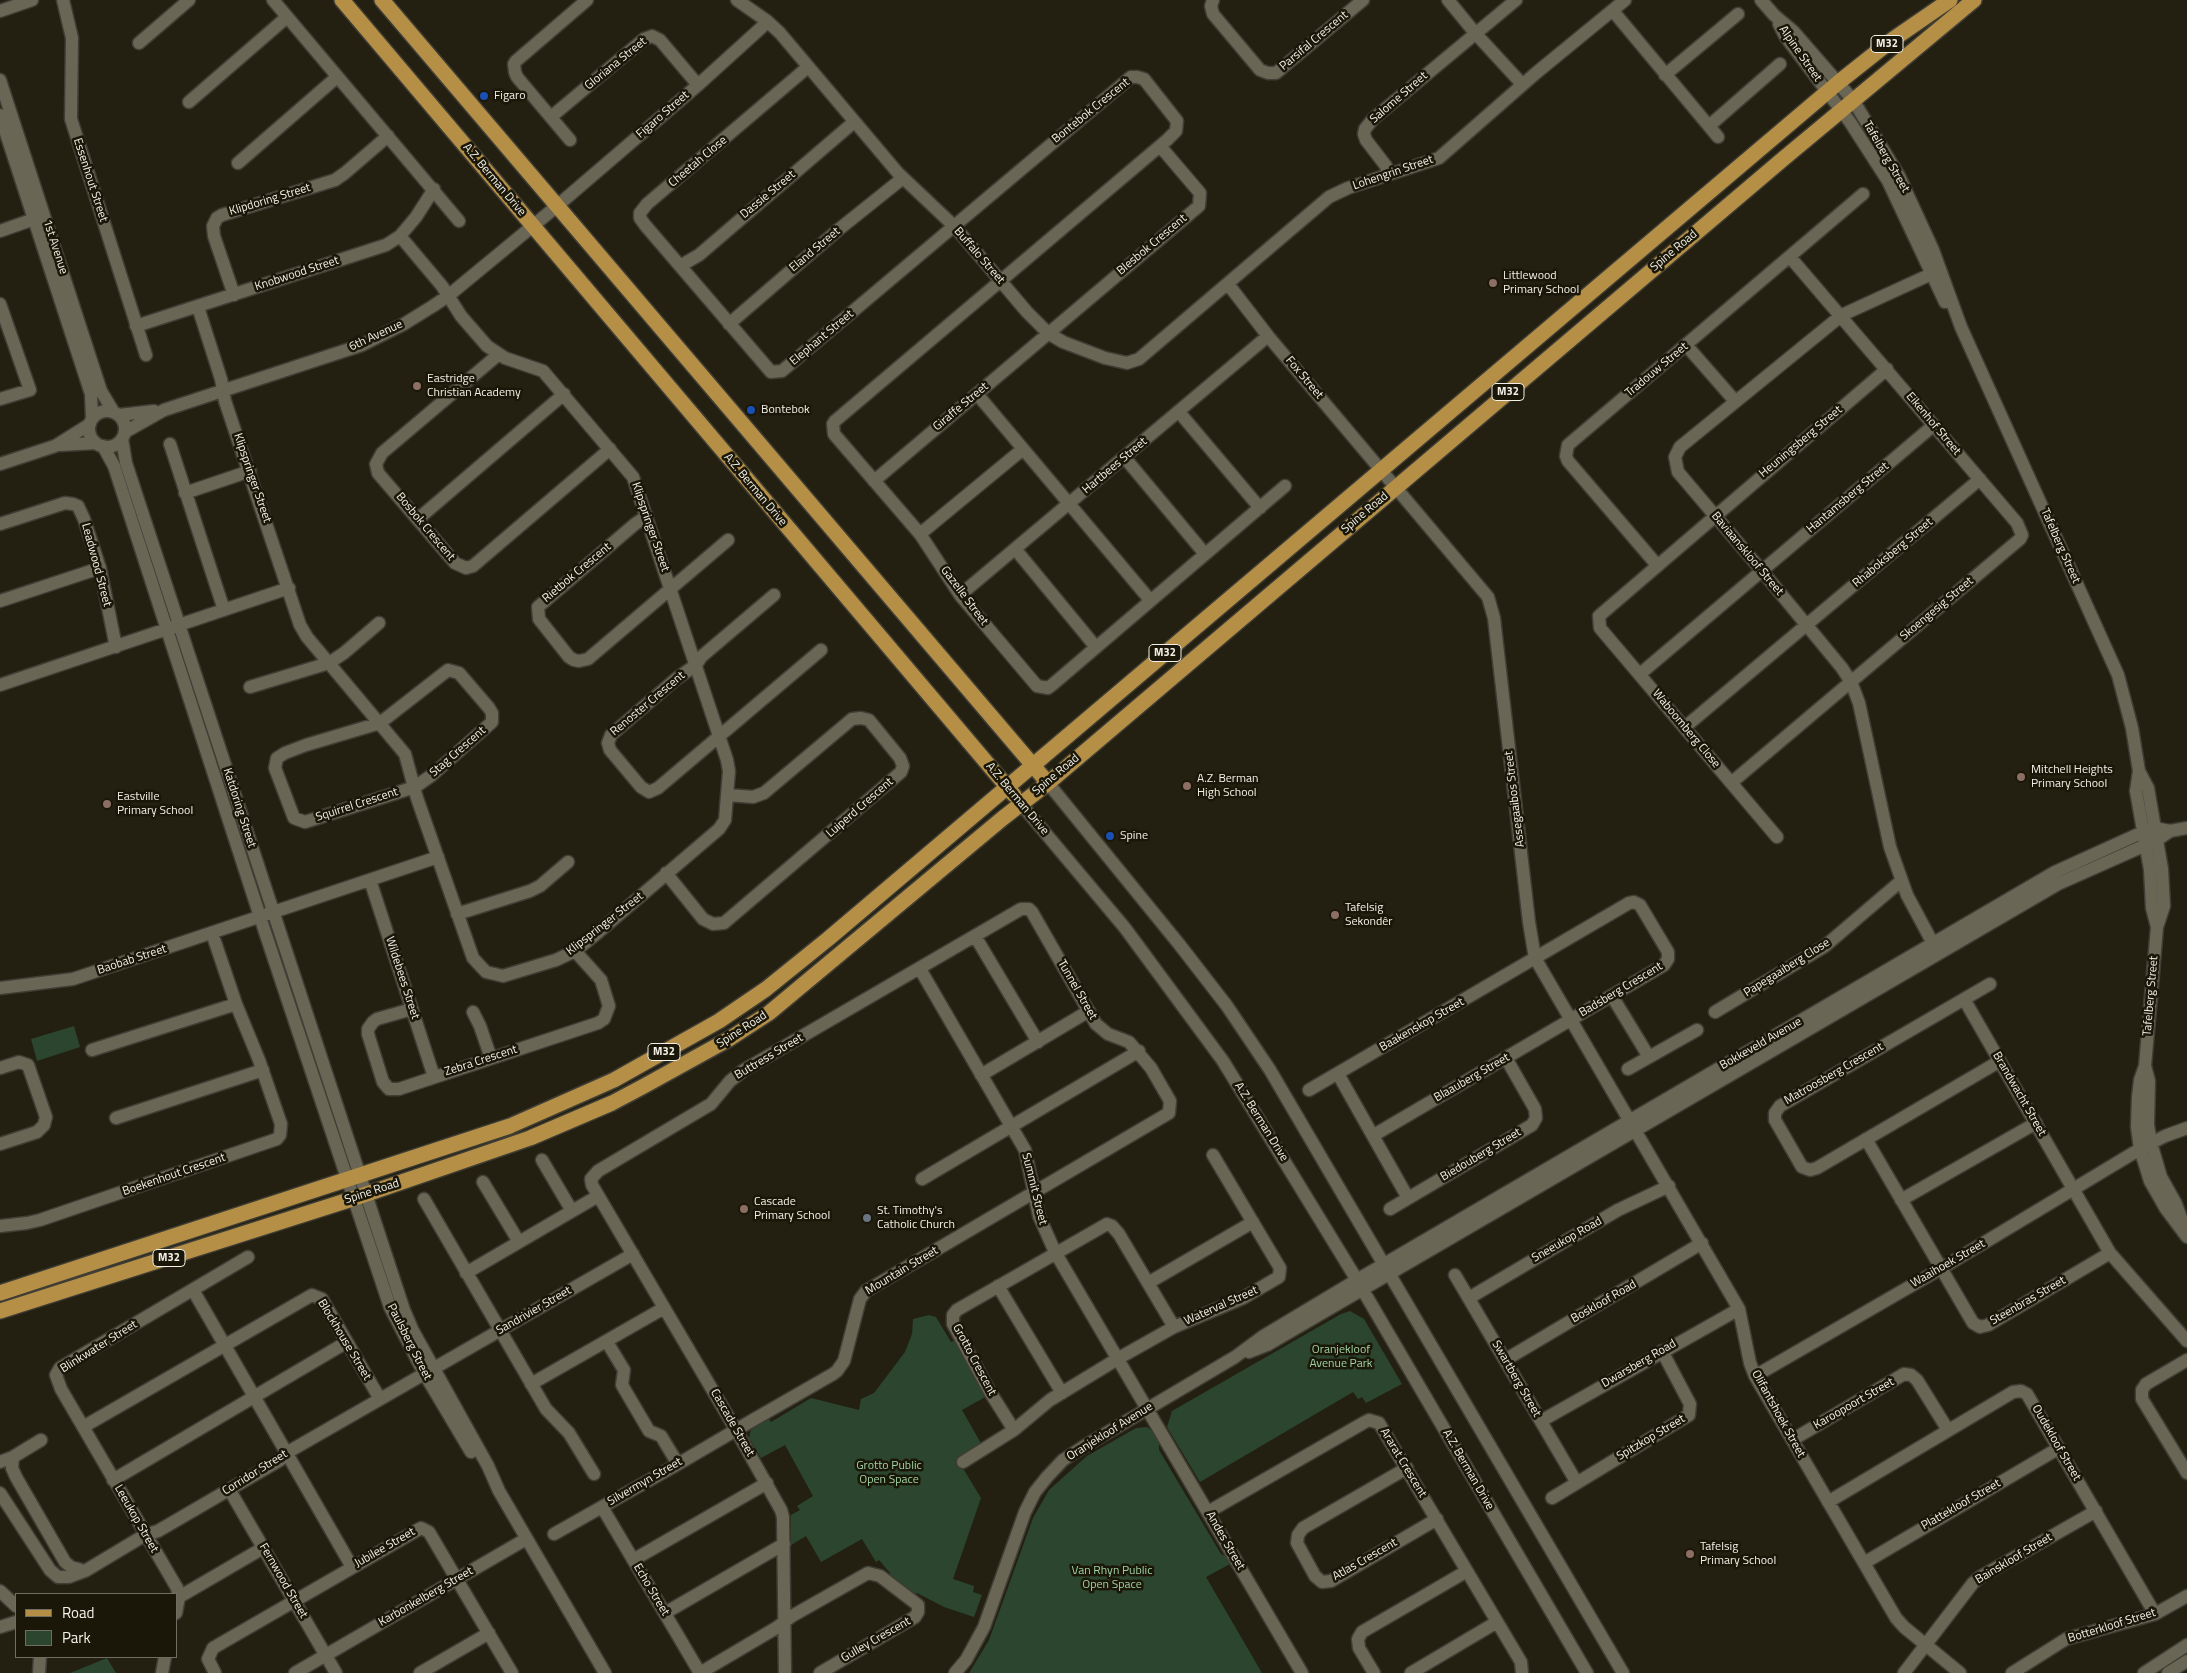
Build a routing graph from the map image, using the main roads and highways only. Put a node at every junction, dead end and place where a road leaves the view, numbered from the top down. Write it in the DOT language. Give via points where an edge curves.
graph roads {
  1 [pos="342,0"];
  2 [pos="382,0"];
  3 [pos="1950,0"];
  4 [pos="1974,0"];
  5 [pos="1033,766"];
  6 [pos="1048,783"];
  7 [pos="1008,788"];
  8 [pos="1021,804"];
  9 [pos="0,1293"];
  10 [pos="0,1311"];
  1 -- 7 [label="main road, A.Z. Berman Drive"];
  2 -- 5 [label="main road"];
  3 -- 5 [label="main road, Spine Road / M32" via="1839,82"];
  4 -- 6 [label="main road, Spine Road / M32"];
  5 -- 6 [label="main road"];
  5 -- 7 [label="main road, Spine Road / M32"];
  6 -- 8 [label="main road, Spine Road / M32"];
  7 -- 8 [label="main road, A.Z. Berman Drive"];
  7 -- 9 [label="main road, Spine Road / M32" via="766,989 720,1021 640,1066 552,1109 479,1137"];
  8 -- 10 [label="main road, Spine Road / M32" via="769,1013 729,1039 612,1103 494,1152"];
}
